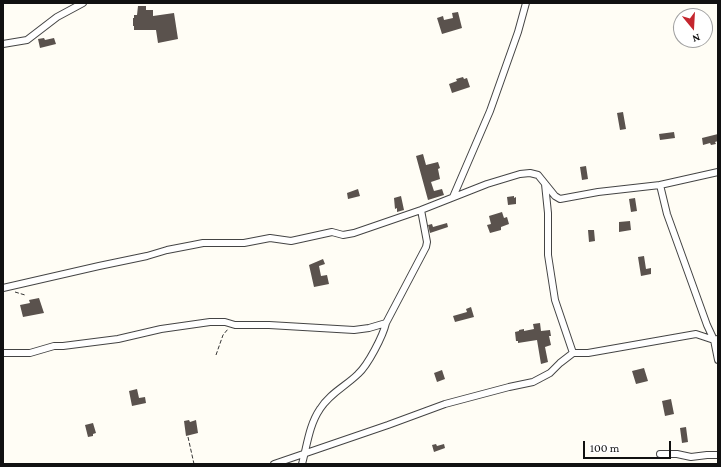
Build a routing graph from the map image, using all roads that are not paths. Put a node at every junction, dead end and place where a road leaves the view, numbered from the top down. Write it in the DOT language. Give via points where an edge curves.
graph roads {
  1 [pos="83,3"];
  2 [pos="526,3"];
  3 [pos="3,44"];
  4 [pos="718,172"];
  5 [pos="545,184"];
  6 [pos="660,185"];
  7 [pos="453,197"];
  8 [pos="421,210"];
  9 [pos="3,288"];
  10 [pos="386,323"];
  11 [pos="716,339"];
  12 [pos="3,353"];
  13 [pos="573,353"];
  14 [pos="718,360"];
  15 [pos="305,454"];
  16 [pos="660,454"];
  17 [pos="718,455"];
  18 [pos="274,464"];
  19 [pos="302,464"];
  1 -- 3 [label="street" via="57,17 27,40"];
  2 -- 7 [label="street" via="490,111"];
  4 -- 6 [label="street"];
  5 -- 6 [label="street" via="560,198"];
  5 -- 7 [label="street" via="538,175 520,174"];
  5 -- 13 [label="street" via="548,255 554,300"];
  6 -- 11 [label="street" via="667,214 707,325"];
  7 -- 8 [label="street"];
  8 -- 9 [label="street" via="354,233 343,235 332,232 300,240 270,238 244,243 203,243"];
  8 -- 10 [label="street" via="426,247"];
  10 -- 12 [label="street" via="354,330 205,323 161,329 118,339 54,346 30,353"];
  10 -- 15 [label="street" via="378,344 360,372 334,392 320,408 311,426"];
  11 -- 13 [label="street" via="696,334 588,353"];
  11 -- 14 [label="street"];
  13 -- 15 [label="street" via="550,373 533,382 446,404"];
  15 -- 18 [label="street"];
  15 -- 19 [label="street"];
  16 -- 17 [label="street" via="691,457"];
}
